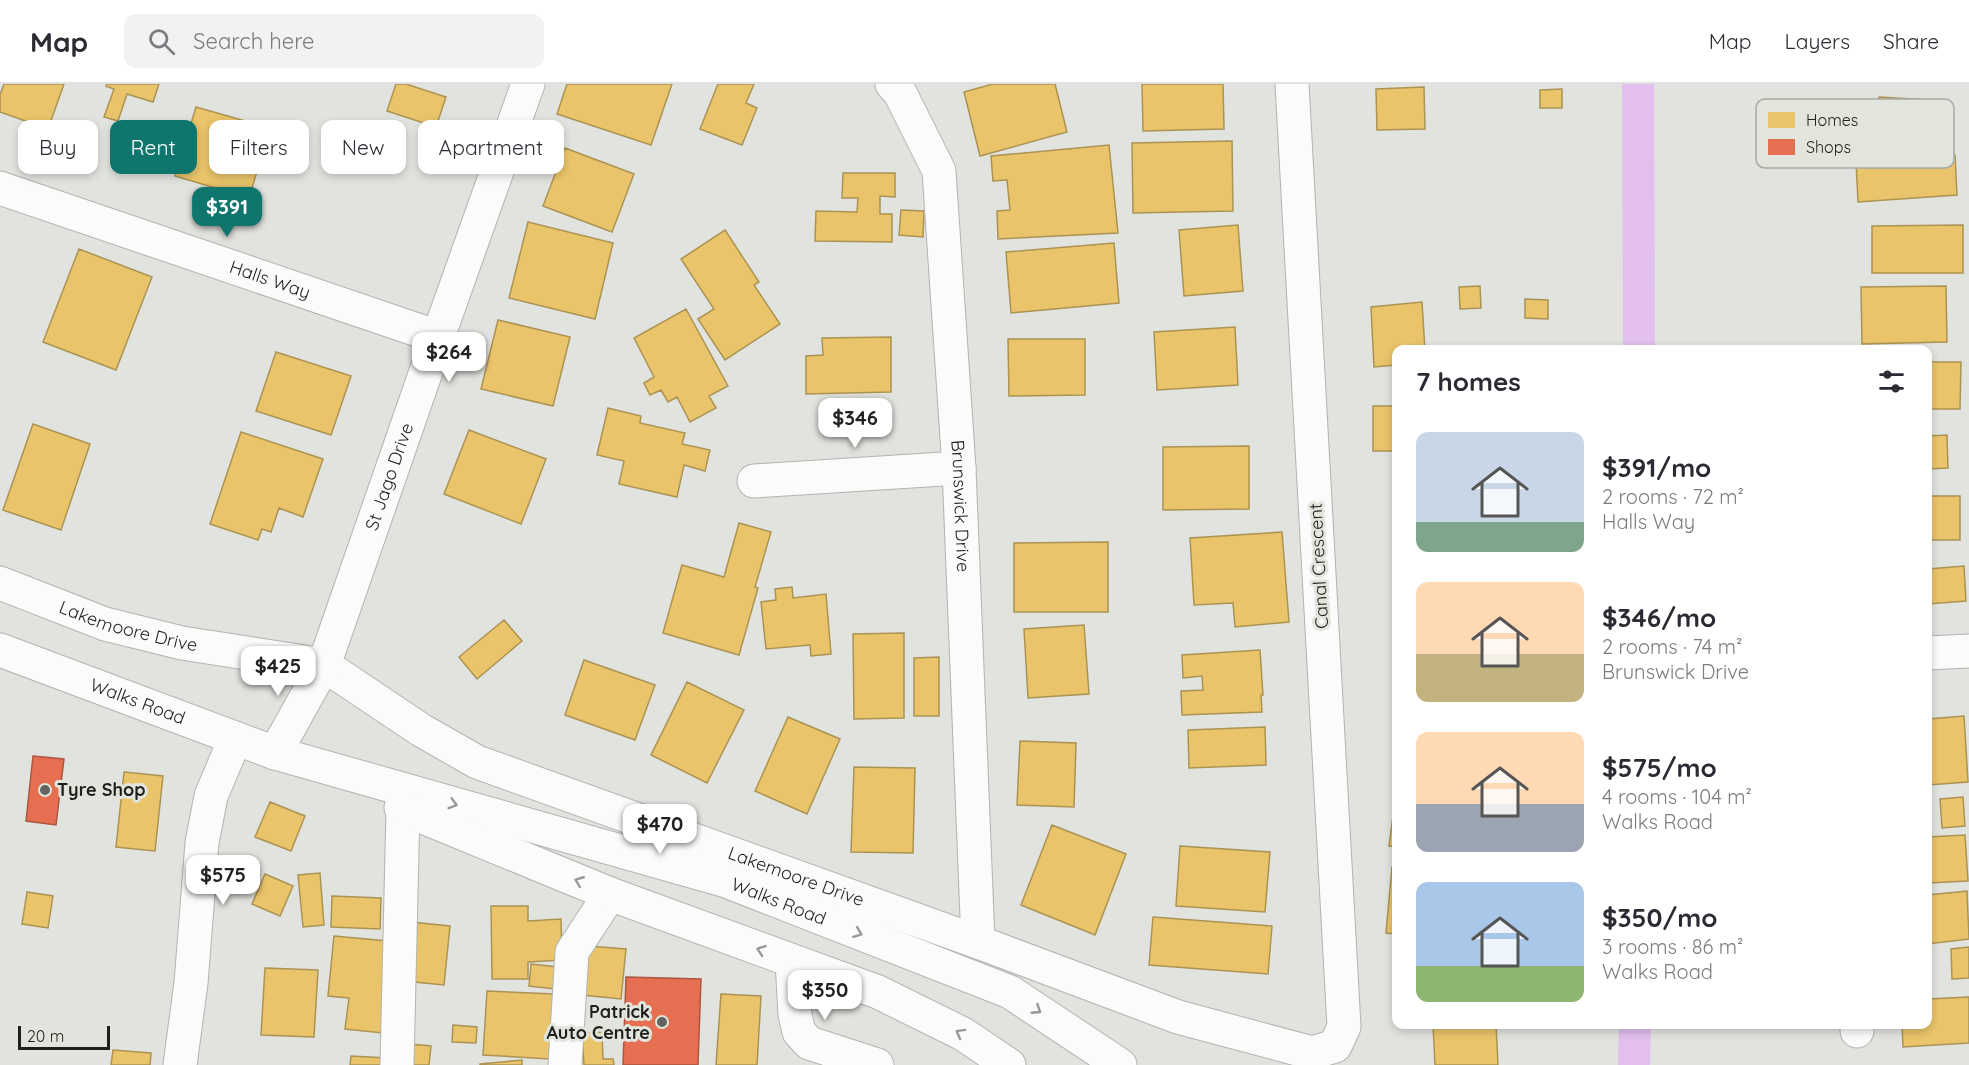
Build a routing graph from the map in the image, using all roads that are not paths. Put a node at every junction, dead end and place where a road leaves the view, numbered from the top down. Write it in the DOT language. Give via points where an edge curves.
graph roads {
  1 [pos="528,84"];
  2 [pos="892,84"];
  3 [pos="1292,84"];
  4 [pos="0,188"];
  5 [pos="438,337"];
  6 [pos="959,468"];
  7 [pos="754,481"];
  8 [pos="0,583"];
  9 [pos="0,650"];
  10 [pos="1969,651"];
  11 [pos="1932,653"];
  12 [pos="324,665"];
  13 [pos="235,739"];
  14 [pos="275,753"];
  15 [pos="403,809"];
  16 [pos="610,894"];
  17 [pos="978,942"];
  18 [pos="792,961"];
  19 [pos="1335,1046"];
  20 [pos="180,1065"];
  21 [pos="397,1065"];
  22 [pos="565,1065"];
  23 [pos="877,1065"];
  24 [pos="1009,1065"];
  25 [pos="1120,1065"];
  1 -- 5 [label="street, St Jago Drive"];
  2 -- 6 [label="street, Brunswick Drive" via="939,171"];
  3 -- 19 [label="street, Canal Crescent" via="1344,1027"];
  4 -- 5 [label="street, Halls Way"];
  5 -- 12 [label="street, St Jago Drive"];
  6 -- 7 [label="street"];
  6 -- 17 [label="street, Brunswick Drive"];
  8 -- 12 [label="street, Lakemoore Drive" via="105,624 182,643"];
  9 -- 13 [label="street, Walks Road"];
  10 -- 11 [label="street"];
  12 -- 14 [label="street, St Jago Drive"];
  12 -- 17 [label="street, Lakemoore Drive" via="477,762"];
  13 -- 14 [label="street, Walks Road"];
  13 -- 20 [label="street" via="211,796 202,843"];
  14 -- 15 [label="street, Walks Road"];
  14 -- 25 [label="street, Walks Road, one-way" via="726,881 1010,992"];
  16 -- 15 [label="street, Walks Road, one-way"];
  15 -- 21 [label="street"];
  18 -- 16 [label="street, Walks Road, one-way"];
  16 -- 22 [label="street" via="572,952"];
  17 -- 19 [label="street, Lakemoore Drive" via="1178,1017 1312,1053"];
  18 -- 23 [label="street" via="799,1032 809,1043"];
  24 -- 18 [label="street, Walks Road, one-way" via="963,1034 878,992"];
}
